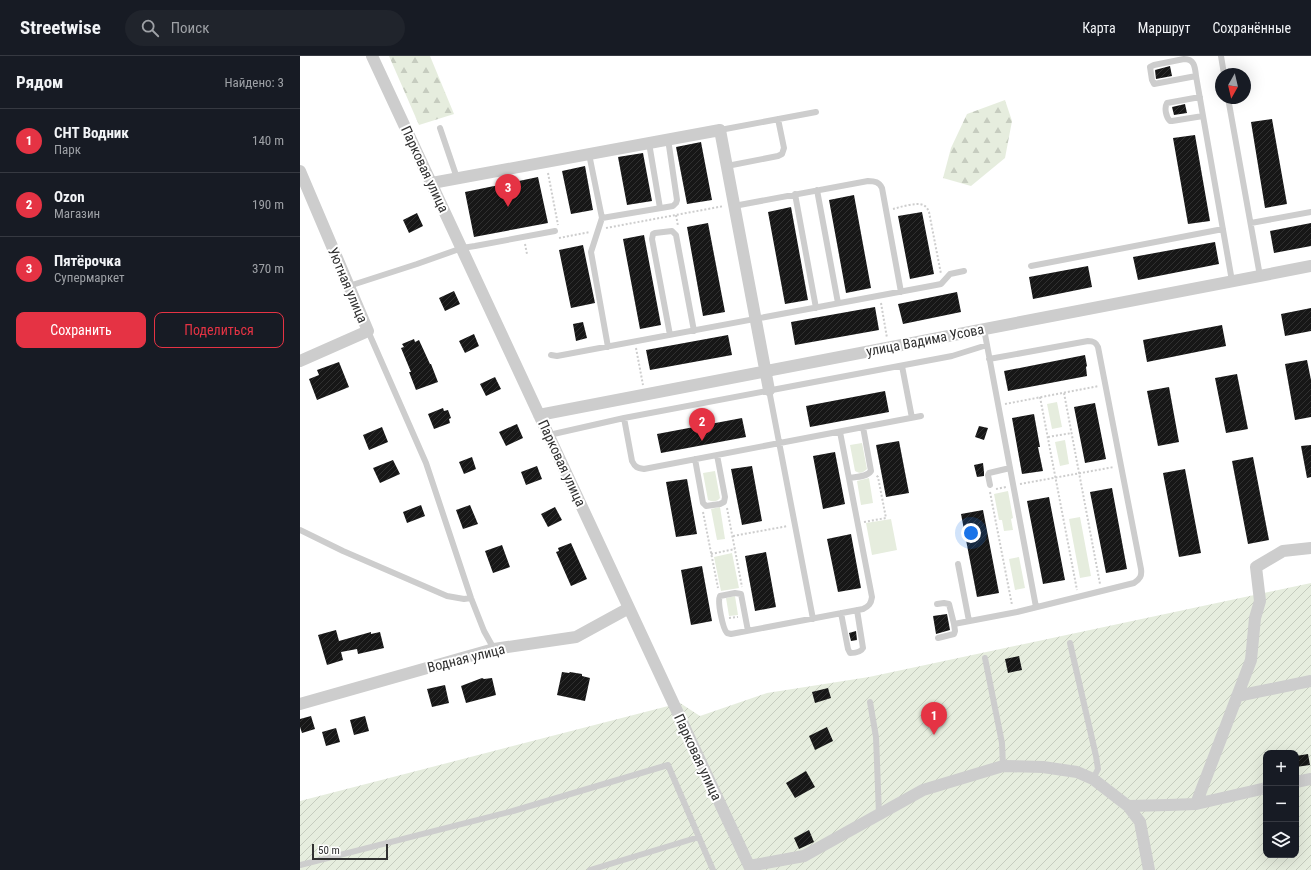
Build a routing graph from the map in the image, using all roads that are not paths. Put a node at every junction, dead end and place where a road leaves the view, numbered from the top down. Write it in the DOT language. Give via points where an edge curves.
graph roads {
  1 [pos="372,56"];
  2 [pos="1221,56"];
  3 [pos="1223,68"];
  4 [pos="1196,76"];
  5 [pos="1200,97"];
  6 [pos="1229,104"];
  7 [pos="816,112"];
  8 [pos="1203,116"];
  9 [pos="778,119"];
  10 [pos="440,128"];
  11 [pos="720,130"];
  12 [pos="668,139"];
  13 [pos="649,143"];
  14 [pos="589,154"];
  15 [pos="727,166"];
  16 [pos="300,171"];
  17 [pos="457,178"];
  18 [pos="432,183"];
  19 [pos="817,190"];
  20 [pos="795,194"];
  21 [pos="734,205"];
  22 [pos="660,208"];
  23 [pos="1311,212"];
  24 [pos="602,218"];
  25 [pos="1251,223"];
  26 [pos="1223,229"];
  27 [pos="557,230"];
  28 [pos="462,248"];
  29 [pos="1032,266"];
  30 [pos="1311,266"];
  31 [pos="964,271"];
  32 [pos="1260,276"];
  33 [pos="1232,281"];
  34 [pos="349,286"];
  35 [pos="901,292"];
  36 [pos="838,304"];
  37 [pos="816,308"];
  38 [pos="756,319"];
  39 [pos="984,329"];
  40 [pos="694,330"];
  41 [pos="368,331"];
  42 [pos="670,335"];
  43 [pos="986,345"];
  44 [pos="608,347"];
  45 [pos="551,355"];
  46 [pos="989,359"];
  47 [pos="300,361"];
  48 [pos="902,366"];
  49 [pos="766,371"];
  50 [pos="769,390"];
  51 [pos="539,415"];
  52 [pos="921,416"];
  53 [pos="624,418"];
  54 [pos="912,418"];
  55 [pos="863,427"];
  56 [pos="840,432"];
  57 [pos="549,435"];
  58 [pos="779,443"];
  59 [pos="717,455"];
  60 [pos="695,459"];
  61 [pos="1010,468"];
  62 [pos="849,478"];
  63 [pos="990,484"];
  64 [pos="300,530"];
  65 [pos="1311,548"];
  66 [pos="958,564"];
  67 [pos="471,598"];
  68 [pos="937,604"];
  69 [pos="1036,607"];
  70 [pos="629,608"];
  71 [pos="857,610"];
  72 [pos="841,613"];
  73 [pos="812,618"];
  74 [pos="968,621"];
  75 [pos="954,624"];
  76 [pos="748,631"];
  77 [pos="938,638"];
  78 [pos="1070,642"];
  79 [pos="494,649"];
  80 [pos="985,658"];
  81 [pos="1311,681"];
  82 [pos="1237,696"];
  83 [pos="870,702"];
  84 [pos="300,704"];
  85 [pos="1003,766"];
  86 [pos="1093,779"];
  87 [pos="1311,779"];
  88 [pos="1299,781"];
  89 [pos="1263,789"];
  90 [pos="1196,804"];
  91 [pos="1128,806"];
  92 [pos="879,814"];
  93 [pos="699,837"];
  94 [pos="300,865"];
  95 [pos="750,868"];
  96 [pos="590,870"];
  97 [pos="713,870"];
  98 [pos="1149,870"];
  1 -- 18 [label="street, Парковая улица"];
  2 -- 3 [label="lane"];
  4 -- 4 [label="lane" via="1194,64 1189,59 1150,67 1154,84"];
  4 -- 5 [label="lane"];
  5 -- 8 [label="lane"];
  5 -- 8 [label="lane" via="1167,103 1166,112 1170,121"];
  6 -- 25 [label="lane"];
  7 -- 9 [label="lane"];
  8 -- 26 [label="lane"];
  9 -- 11 [label="lane"];
  9 -- 15 [label="lane" via="784,148 782,154"];
  10 -- 17 [label="lane"];
  11 -- 12 [label="street"];
  11 -- 15 [label="street"];
  12 -- 13 [label="street"];
  12 -- 22 [label="lane" via="677,200 673,206"];
  13 -- 14 [label="street"];
  13 -- 22 [label="lane"];
  14 -- 17 [label="street"];
  14 -- 24 [label="lane"];
  15 -- 21 [label="street"];
  16 -- 34 [label="street, Уютная улица"];
  17 -- 18 [label="street"];
  18 -- 28 [label="street, Парковая улица"];
  19 -- 20 [label="lane"];
  19 -- 35 [label="lane" via="868,181 880,184"];
  19 -- 36 [label="lane"];
  20 -- 21 [label="lane"];
  20 -- 37 [label="lane"];
  21 -- 38 [label="street"];
  22 -- 24 [label="lane"];
  23 -- 25 [label="lane"];
  24 -- 44 [label="lane" via="591,252"];
  25 -- 32 [label="lane"];
  26 -- 29 [label="lane"];
  26 -- 33 [label="lane"];
  27 -- 28 [label="lane"];
  28 -- 34 [label="lane"];
  28 -- 51 [label="street, Парковая улица"];
  30 -- 32 [label="street, улица Вадима Усова"];
  31 -- 35 [label="lane" via="950,274 936,285"];
  32 -- 33 [label="street, улица Вадима Усова"];
  33 -- 39 [label="street, улица Вадима Усова"];
  34 -- 41 [label="street, Уютная улица"];
  35 -- 36 [label="lane"];
  36 -- 37 [label="lane"];
  37 -- 38 [label="lane"];
  38 -- 40 [label="lane"];
  38 -- 49 [label="street"];
  39 -- 43 [label="lane"];
  39 -- 49 [label="street, улица Вадима Усова"];
  40 -- 42 [label="lane"];
  40 -- 42 [label="lane" via="675,233 667,231 653,234 652,239"];
  41 -- 47 [label="street, Уютная улица"];
  41 -- 67 [label="lane" via="426,463"];
  42 -- 44 [label="lane"];
  43 -- 46 [label="lane"];
  43 -- 48 [label="lane" via="952,356"];
  44 -- 45 [label="lane"];
  46 -- 61 [label="lane"];
  46 -- 69 [label="lane" via="1093,341 1097,343 1106,385 1141,576 1134,583"];
  48 -- 50 [label="lane"];
  48 -- 54 [label="lane"];
  49 -- 50 [label="street"];
  49 -- 51 [label="street, улица Вадима Усова"];
  50 -- 53 [label="lane"];
  50 -- 58 [label="lane"];
  51 -- 57 [label="street, Парковая улица"];
  52 -- 54 [label="lane"];
  53 -- 57 [label="lane"];
  53 -- 60 [label="lane" via="632,461 638,468"];
  54 -- 55 [label="lane"];
  55 -- 56 [label="lane"];
  55 -- 62 [label="lane" via="871,471 866,475"];
  56 -- 58 [label="lane"];
  56 -- 62 [label="lane"];
  57 -- 70 [label="street, Парковая улица"];
  58 -- 59 [label="lane"];
  58 -- 73 [label="lane"];
  59 -- 60 [label="lane"];
  59 -- 60 [label="lane" via="725,497 724,502 720,504 706,506 702,500"];
  61 -- 63 [label="lane" via="989,473"];
  61 -- 69 [label="lane"];
  62 -- 71 [label="lane" via="872,597 869,606"];
  64 -- 67 [label="lane" via="447,596"];
  65 -- 82 [label="street" via="1283,551 1256,567 1260,601 1255,618 1251,660"];
  66 -- 74 [label="lane"];
  67 -- 79 [label="lane"];
  68 -- 75 [label="lane" via="949,604"];
  69 -- 74 [label="lane"];
  70 -- 79 [label="street, Водная улица" via="576,637"];
  70 -- 95 [label="street, Парковая улица"];
  71 -- 72 [label="lane"];
  71 -- 72 [label="lane" via="863,648 853,653 848,649"];
  72 -- 73 [label="lane"];
  73 -- 76 [label="lane"];
  74 -- 75 [label="lane"];
  75 -- 77 [label="lane" via="954,634"];
  76 -- 76 [label="lane" via="741,594 720,596 725,631 731,634"];
  78 -- 86 [label="lane" via="1096,756 1098,769"];
  79 -- 84 [label="street, Водная улица"];
  80 -- 85 [label="lane" via="1002,743"];
  81 -- 82 [label="street"];
  82 -- 90 [label="street"];
  83 -- 92 [label="lane" via="876,737"];
  85 -- 86 [label="street" via="1043,767 1077,772"];
  85 -- 92 [label="street" via="923,790"];
  86 -- 91 [label="street"];
  87 -- 88 [label="street"];
  89 -- 90 [label="street"];
  90 -- 91 [label="street"];
  91 -- 98 [label="street" via="1140,822"];
  92 -- 95 [label="street" via="804,856"];
  93 -- 94 [label="lane" via="668,765 513,811"];
  93 -- 96 [label="lane"];
  93 -- 97 [label="lane"];
}
